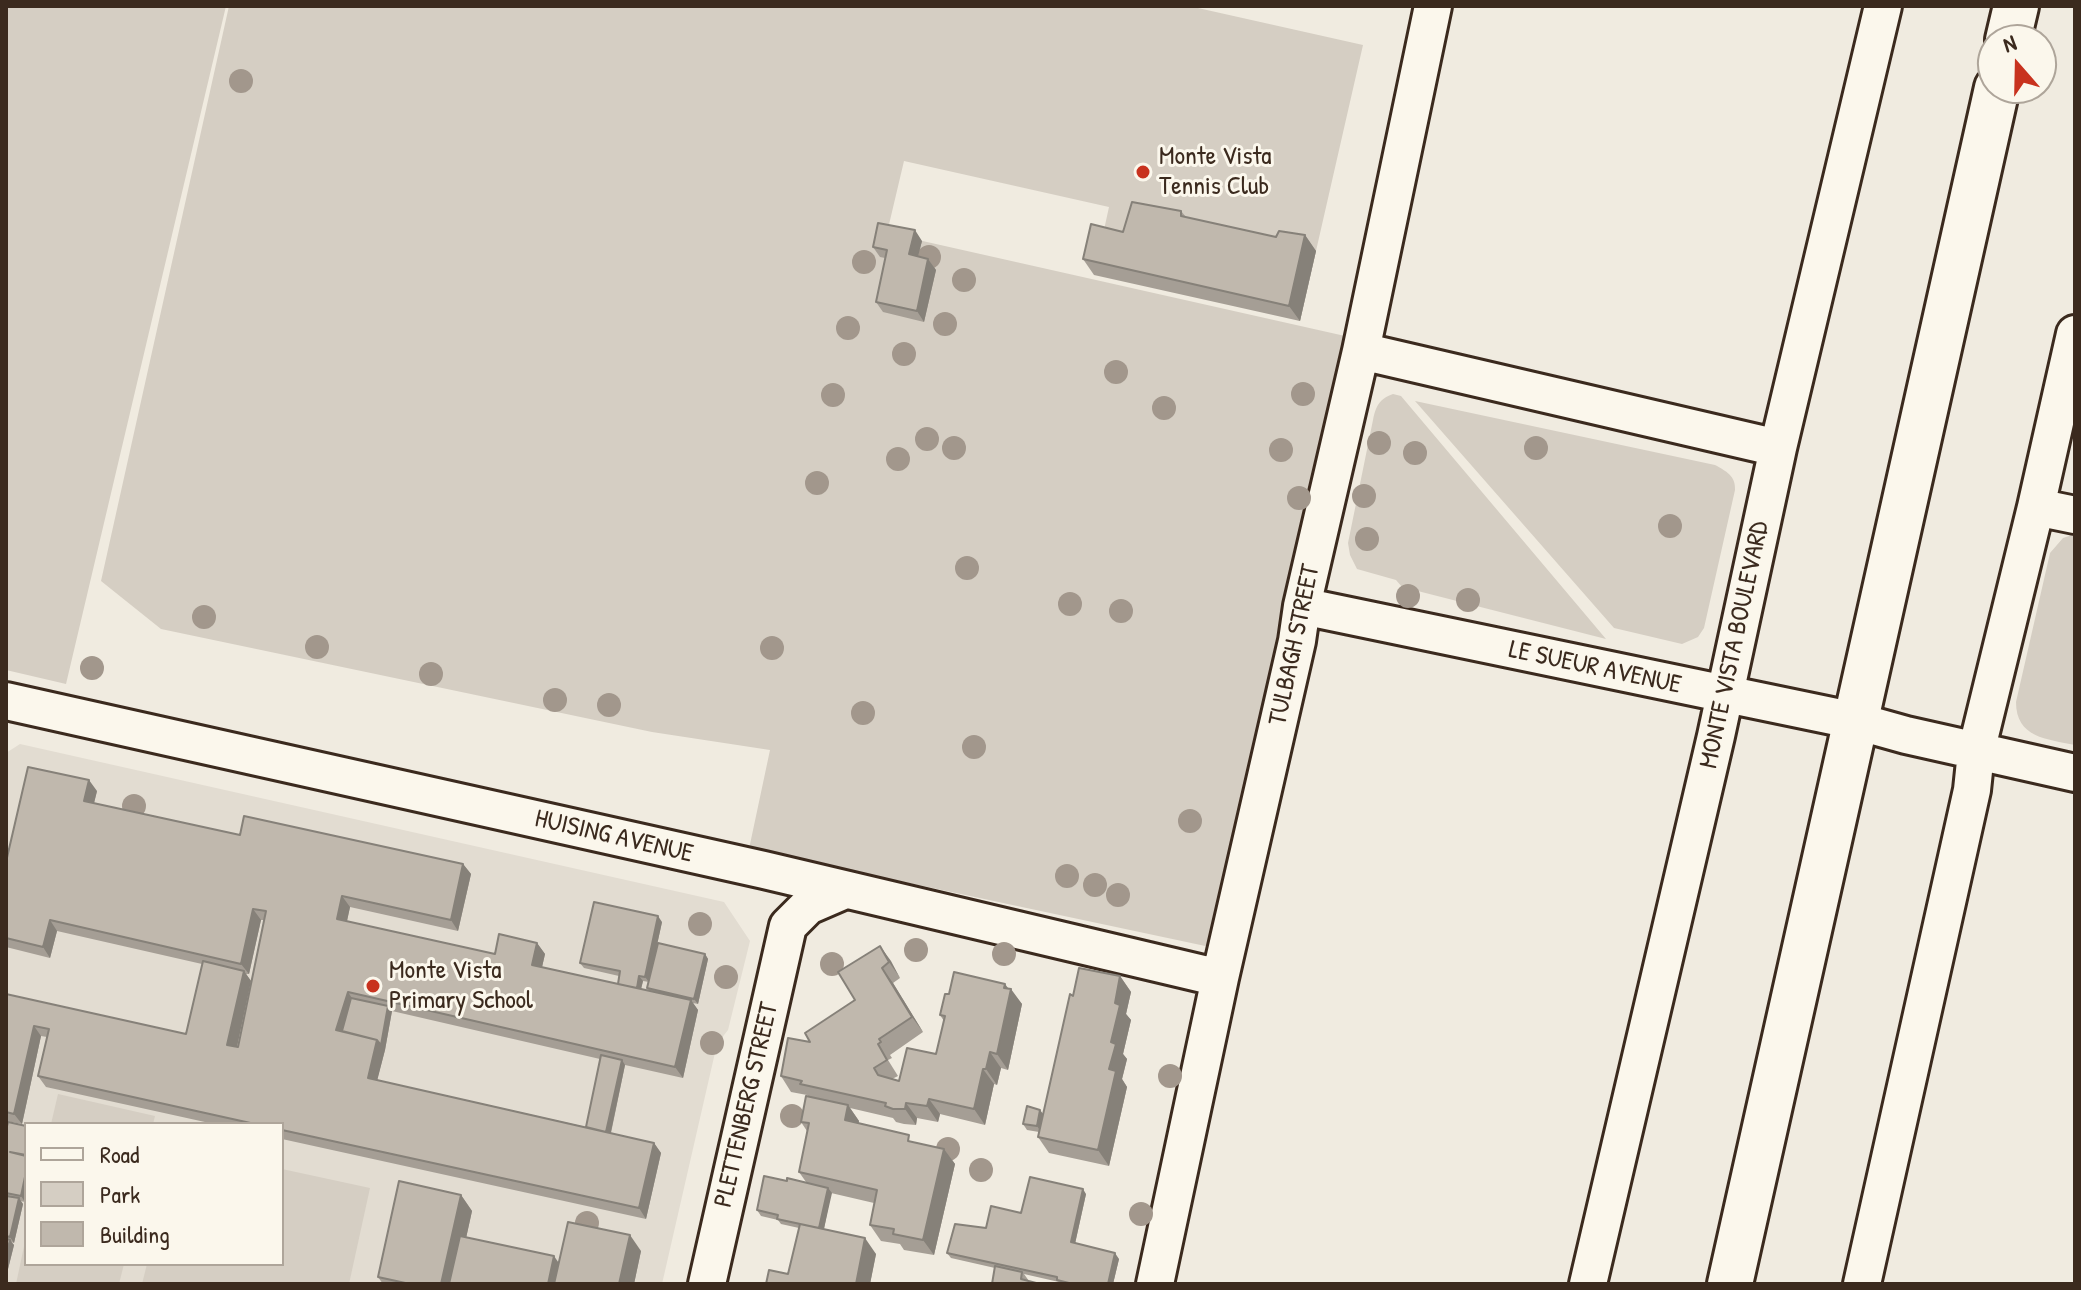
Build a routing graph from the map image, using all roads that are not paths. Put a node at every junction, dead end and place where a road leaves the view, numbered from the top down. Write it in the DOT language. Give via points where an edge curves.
graph roads {
  1 [pos="1433,6"];
  2 [pos="1883,6"];
  3 [pos="1993,104"];
  4 [pos="2075,334"];
  5 [pos="1361,351"];
  6 [pos="1778,448"];
  7 [pos="2036,507"];
  8 [pos="2075,515"];
  9 [pos="1302,606"];
  10 [pos="1725,695"];
  11 [pos="6,701"];
  12 [pos="1856,721"];
  13 [pos="1976,752"];
  14 [pos="2075,773"];
  15 [pos="764,870"];
  16 [pos="845,890"];
  17 [pos="788,926"];
  18 [pos="1220,978"];
  19 [pos="707,1284"];
  20 [pos="1155,1284"];
  21 [pos="1588,1284"];
  22 [pos="1730,1284"];
  23 [pos="1862,1284"];
  1 -- 5 [label="street, TULBAGH STREET"];
  2 -- 6 [label="street, MONTE VISTA BOULEVARD"];
  3 -- 12 [label="main road"];
  4 -- 7 [label="street"];
  5 -- 6 [label="street"];
  5 -- 9 [label="street, TULBAGH STREET"];
  6 -- 10 [label="street, MONTE VISTA BOULEVARD"];
  7 -- 8 [label="street"];
  7 -- 13 [label="street"];
  9 -- 10 [label="street, LE SUEUR AVENUE"];
  9 -- 18 [label="street, TULBAGH STREET"];
  10 -- 12 [label="street, LE SUEUR AVENUE"];
  10 -- 21 [label="street, MONTE VISTA BOULEVARD"];
  11 -- 15 [label="street, HUISING AVENUE"];
  12 -- 13 [label="street, LE SUEUR AVENUE"];
  12 -- 22 [label="main road"];
  13 -- 14 [label="street, LE SUEUR AVENUE"];
  13 -- 23 [label="street"];
  15 -- 16 [label="street, HUISING AVENUE"];
  15 -- 17 [label="street"];
  16 -- 17 [label="street" via="808,906"];
  16 -- 18 [label="street, HUISING AVENUE"];
  17 -- 19 [label="street, PLETTENBERG STREET"];
  18 -- 20 [label="street, TULBAGH STREET"];
}
